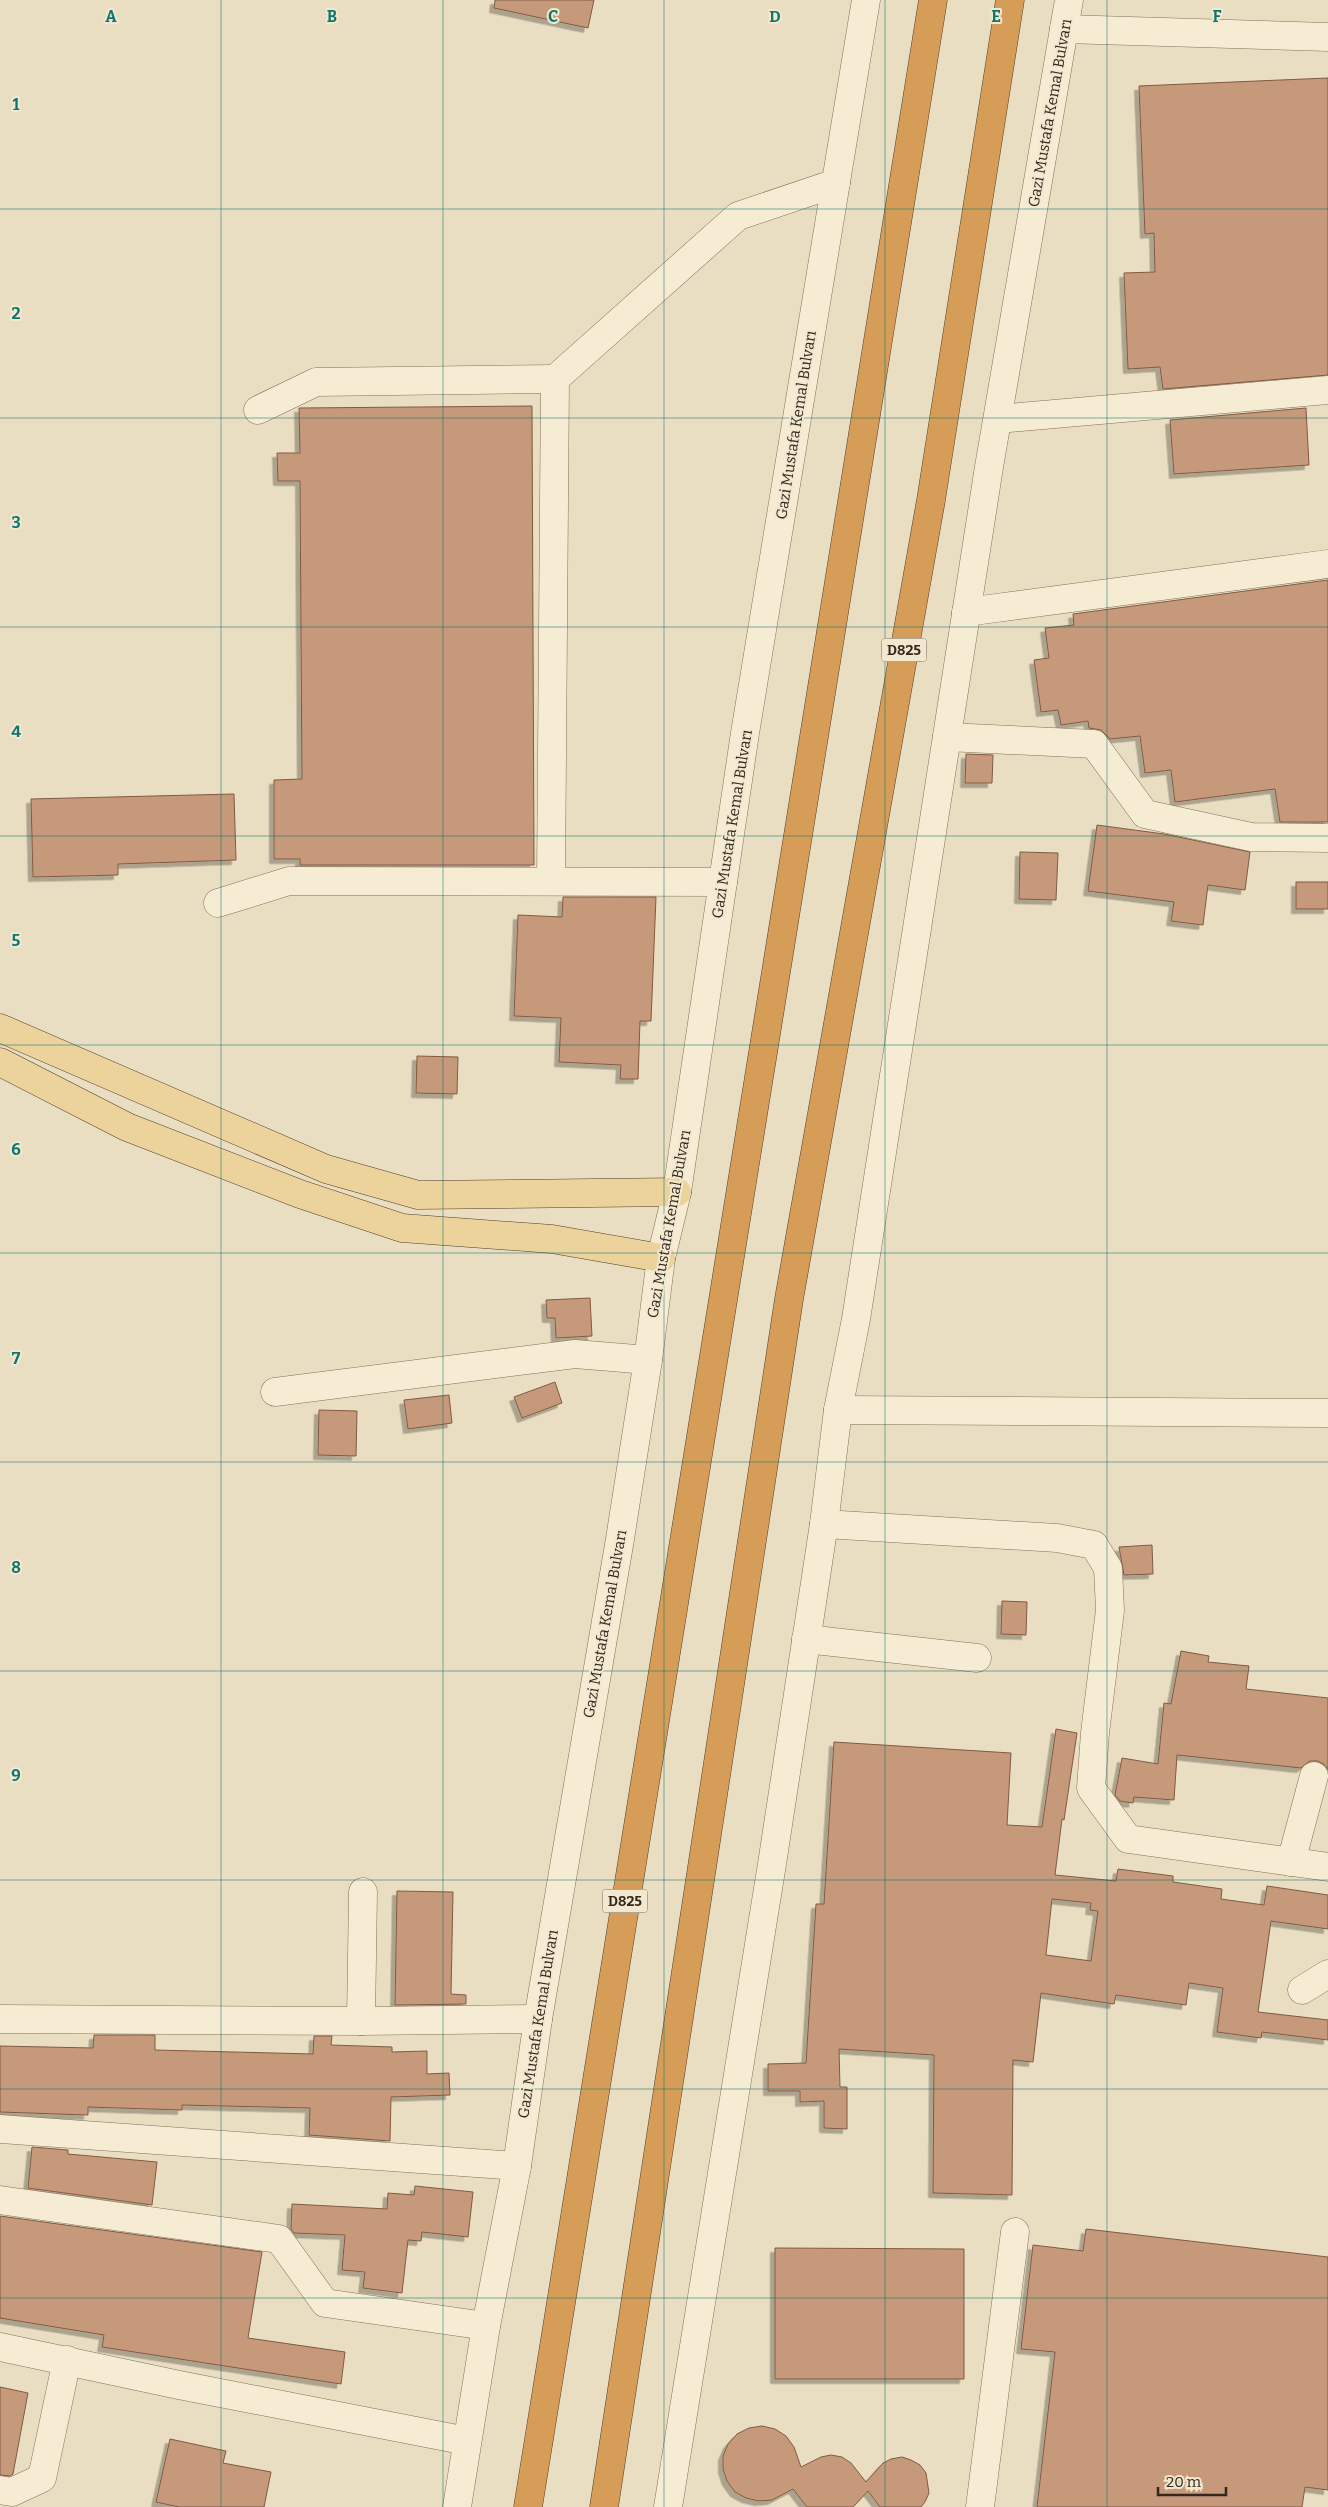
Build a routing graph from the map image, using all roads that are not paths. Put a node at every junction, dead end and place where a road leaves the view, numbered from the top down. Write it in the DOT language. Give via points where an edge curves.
graph roads {
  1 [pos="866,0"];
  2 [pos="933,0"];
  3 [pos="1010,0"];
  4 [pos="1069,0"];
  5 [pos="1064,29"];
  6 [pos="1328,37"];
  7 [pos="836,183"];
  8 [pos="556,379"];
  9 [pos="1328,390"];
  10 [pos="258,410"];
  11 [pos="998,419"];
  12 [pos="1328,564"];
  13 [pos="966,612"];
  14 [pos="947,737"];
  15 [pos="1328,838"];
  16 [pos="551,881"];
  17 [pos="723,882"];
  18 [pos="218,903"];
  19 [pos="0,1028"];
  20 [pos="0,1062"];
  21 [pos="678,1192"];
  22 [pos="660,1258"];
  23 [pos="648,1360"];
  24 [pos="275,1392"];
  25 [pos="838,1410"];
  26 [pos="1328,1413"];
  27 [pos="824,1524"];
  28 [pos="806,1639"];
  29 [pos="977,1658"];
  30 [pos="1314,1776"];
  31 [pos="1291,1862"];
  32 [pos="1328,1867"];
  33 [pos="364,1892"];
  34 [pos="1328,1974"];
  35 [pos="1302,1990"];
  36 [pos="0,2019"];
  37 [pos="538,2019"];
  38 [pos="361,2021"];
  39 [pos="0,2129"];
  40 [pos="517,2166"];
  41 [pos="0,2200"];
  42 [pos="1015,2232"];
  43 [pos="486,2326"];
  44 [pos="0,2347"];
  45 [pos="67,2360"];
  46 [pos="467,2441"];
  47 [pos="0,2490"];
  48 [pos="457,2507"];
  49 [pos="528,2507"];
  50 [pos="604,2507"];
  51 [pos="668,2507"];
  52 [pos="980,2507"];
  1 -- 7 [label="street, Gazi Mustafa Kemal Bulvarı"];
  2 -- 49 [label="highway, D825"];
  3 -- 50 [label="highway, D825" via="931,500 789,1298"];
  4 -- 5 [label="street, Gazi Mustafa Kemal Bulvarı"];
  5 -- 6 [label="street"];
  5 -- 11 [label="street, Gazi Mustafa Kemal Bulvarı"];
  7 -- 8 [label="street" via="738,216"];
  7 -- 17 [label="street, Gazi Mustafa Kemal Bulvarı"];
  8 -- 10 [label="street" via="316,382"];
  8 -- 16 [label="street"];
  9 -- 11 [label="street"];
  11 -- 13 [label="street, Gazi Mustafa Kemal Bulvarı"];
  12 -- 13 [label="street"];
  13 -- 14 [label="street, Gazi Mustafa Kemal Bulvarı"];
  14 -- 15 [label="street" via="1094,744 1145,814 1251,837"];
  14 -- 25 [label="street, Gazi Mustafa Kemal Bulvarı" via="857,1309"];
  16 -- 17 [label="street"];
  16 -- 18 [label="street" via="289,881"];
  17 -- 21 [label="street, Gazi Mustafa Kemal Bulvarı"];
  19 -- 21 [label="main road" via="326,1169 418,1195"];
  20 -- 22 [label="main road" via="127,1127 300,1194 402,1228 552,1239"];
  21 -- 22 [label="street, Gazi Mustafa Kemal Bulvarı"];
  22 -- 23 [label="street, Gazi Mustafa Kemal Bulvarı"];
  23 -- 24 [label="street" via="575,1354"];
  23 -- 37 [label="street, Gazi Mustafa Kemal Bulvarı"];
  25 -- 26 [label="street"];
  25 -- 27 [label="street, Gazi Mustafa Kemal Bulvarı"];
  27 -- 28 [label="street, Gazi Mustafa Kemal Bulvarı"];
  27 -- 31 [label="street" via="1057,1538 1094,1544 1108,1568 1110,1610 1091,1788 1128,1840"];
  28 -- 29 [label="street"];
  28 -- 51 [label="street, Gazi Mustafa Kemal Bulvarı"];
  30 -- 31 [label="street"];
  31 -- 32 [label="street"];
  33 -- 38 [label="street"];
  34 -- 35 [label="street"];
  36 -- 38 [label="street"];
  37 -- 38 [label="street"];
  37 -- 40 [label="street, Gazi Mustafa Kemal Bulvarı"];
  39 -- 40 [label="street"];
  40 -- 43 [label="street, Gazi Mustafa Kemal Bulvarı"];
  41 -- 43 [label="street" via="279,2239 325,2303"];
  42 -- 52 [label="street"];
  43 -- 46 [label="street, Gazi Mustafa Kemal Bulvarı"];
  44 -- 45 [label="street"];
  45 -- 46 [label="street"];
  45 -- 47 [label="street" via="42,2478 12,2492"];
  46 -- 48 [label="street, Gazi Mustafa Kemal Bulvarı"];
}
